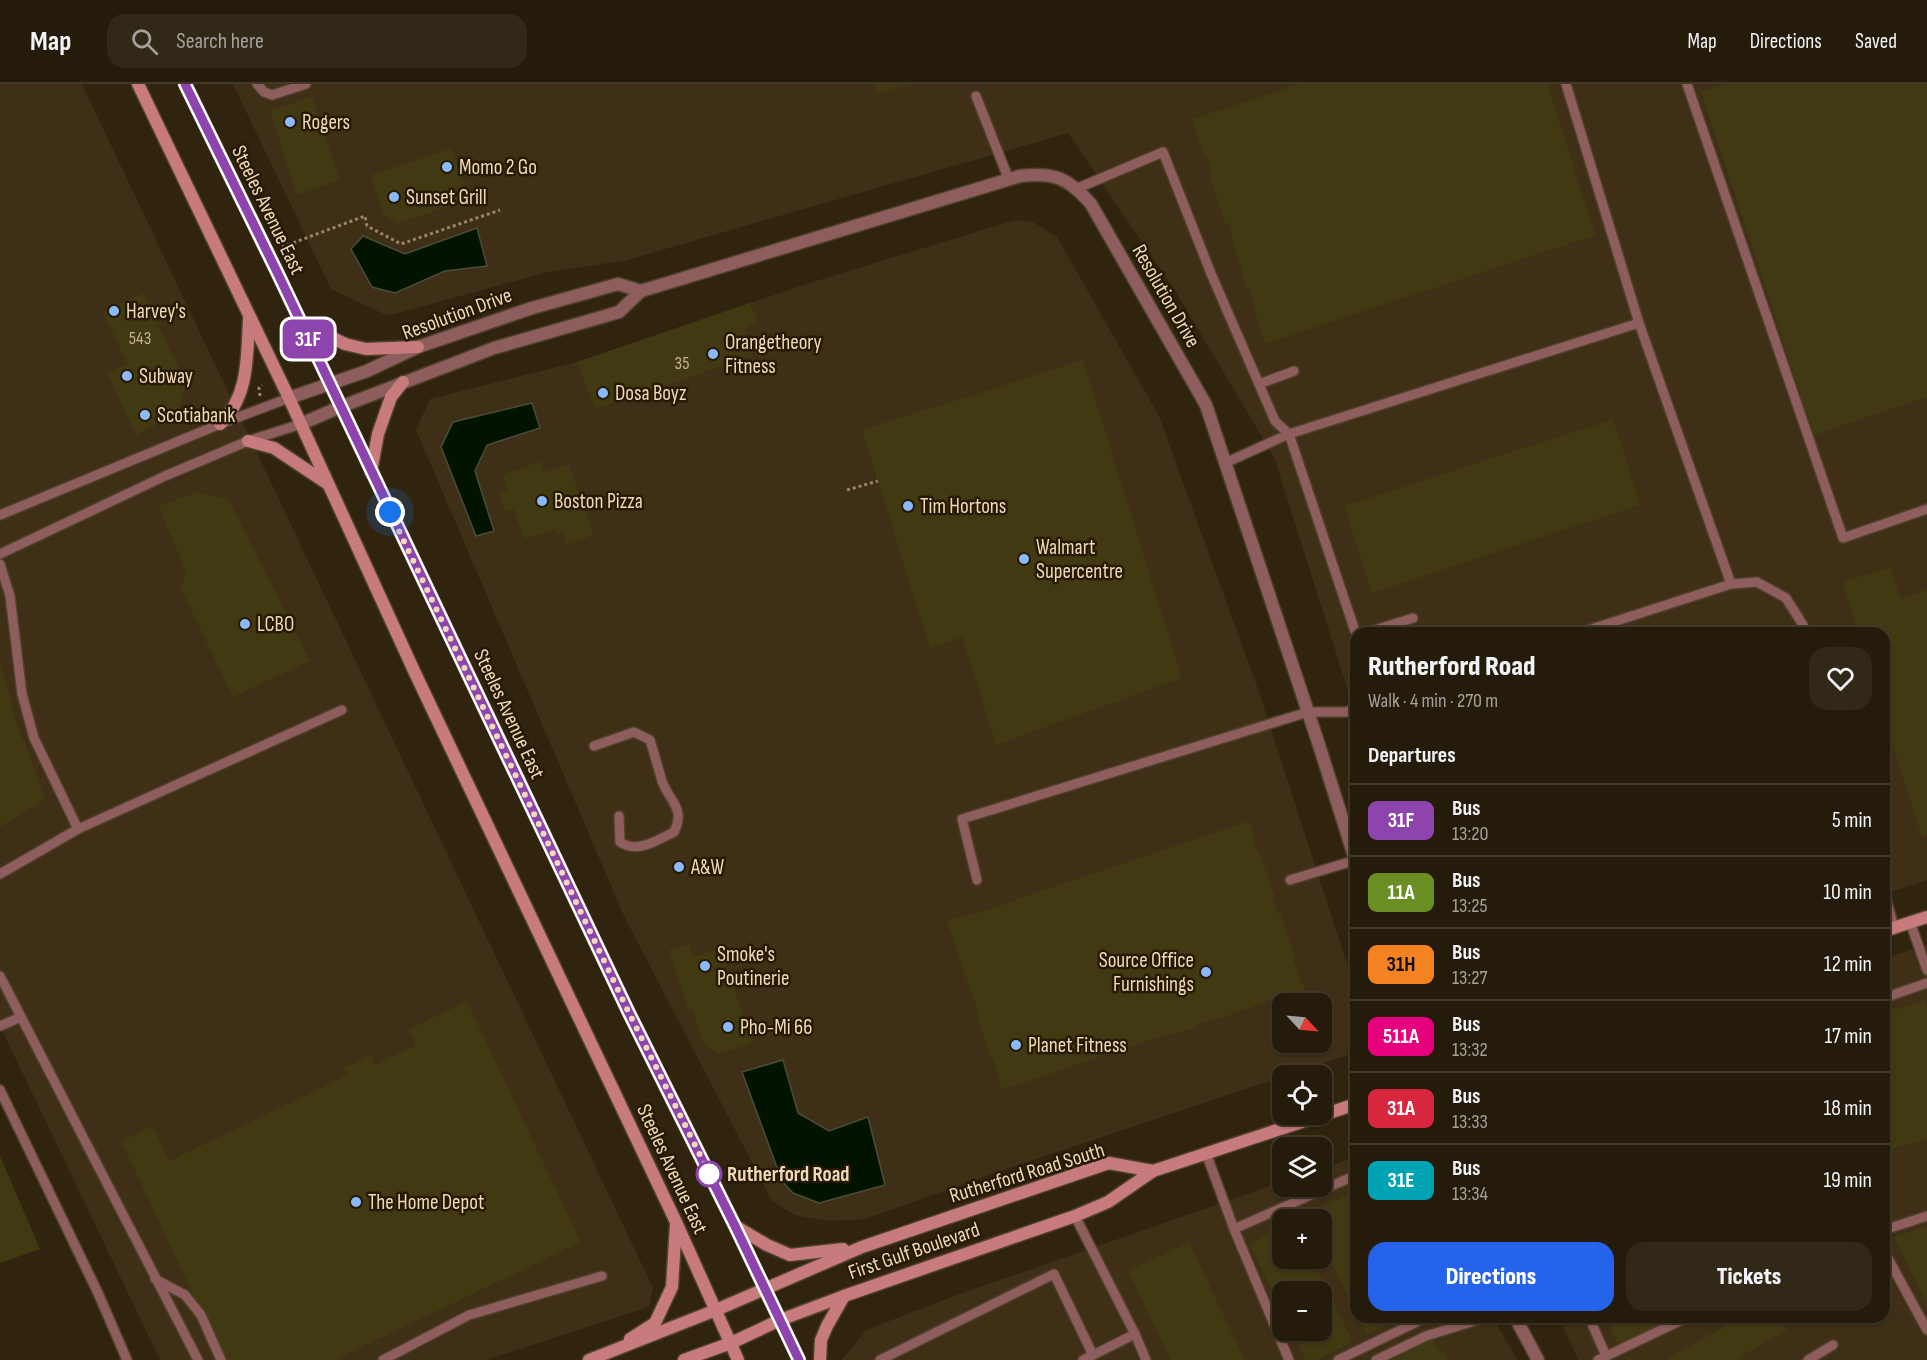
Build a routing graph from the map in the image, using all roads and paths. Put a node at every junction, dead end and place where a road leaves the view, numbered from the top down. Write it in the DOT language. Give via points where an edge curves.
graph roads {
  1 [pos="138,84"];
  2 [pos="185,84"];
  3 [pos="257,84"];
  4 [pos="306,84"];
  5 [pos="1566,84"];
  6 [pos="1687,84"];
  7 [pos="976,96"];
  8 [pos="1009,180"];
  9 [pos="1078,188"];
  10 [pos="500,210"];
  11 [pos="267,253"];
  12 [pos="641,291"];
  13 [pos="249,318"];
  14 [pos="300,322"];
  15 [pos="1639,323"];
  16 [pos="418,347"];
  17 [pos="1294,371"];
  18 [pos="403,382"];
  19 [pos="1258,384"];
  20 [pos="330,385"];
  21 [pos="262,386"];
  22 [pos="260,396"];
  23 [pos="290,398"];
  24 [pos="340,407"];
  25 [pos="220,424"];
  26 [pos="301,424"];
  27 [pos="1289,434"];
  28 [pos="248,441"];
  29 [pos="1225,464"];
  30 [pos="371,471"];
  31 [pos="878,481"];
  32 [pos="330,485"];
  33 [pos="847,490"];
  34 [pos="1927,509"];
  35 [pos="0,515"];
  36 [pos="0,554"];
  37 [pos="0,564"];
  38 [pos="1731,584"];
  39 [pos="1413,618"];
  40 [pos="1354,627"];
  41 [pos="1384,627"];
  42 [pos="1598,627"];
  43 [pos="1804,627"];
  44 [pos="342,710"];
  45 [pos="1350,710"];
  46 [pos="1308,712"];
  47 [pos="594,746"];
  48 [pos="619,816"];
  49 [pos="78,829"];
  50 [pos="1350,842"];
  51 [pos="1350,863"];
  52 [pos="0,874"];
  53 [pos="977,880"];
  54 [pos="1290,880"];
  55 [pos="1927,917"];
  56 [pos="1910,922"];
  57 [pos="1890,929"];
  58 [pos="1927,970"];
  59 [pos="0,976"];
  60 [pos="1927,983"];
  61 [pos="1890,996"];
  62 [pos="21,1017"];
  63 [pos="0,1026"];
  64 [pos="0,1090"];
  65 [pos="1350,1106"];
  66 [pos="1206,1153"];
  67 [pos="1153,1171"];
  68 [pos="1350,1178"];
  69 [pos="1075,1216"];
  70 [pos="1927,1216"];
  71 [pos="676,1222"];
  72 [pos="735,1226"];
  73 [pos="1234,1228"];
  74 [pos="1890,1228"];
  75 [pos="862,1246"];
  76 [pos="1890,1262"];
  77 [pos="602,1276"];
  78 [pos="155,1278"];
  79 [pos="764,1288"];
  80 [pos="844,1296"];
  81 [pos="716,1310"];
  82 [pos="780,1320"];
  83 [pos="1414,1323"];
  84 [pos="1467,1323"];
  85 [pos="1518,1323"];
  86 [pos="1591,1323"];
  87 [pos="1676,1323"];
  88 [pos="1927,1330"];
  89 [pos="1135,1334"];
  90 [pos="731,1343"];
  91 [pos="1833,1345"];
  92 [pos="606,1354"];
  93 [pos="1093,1355"];
  94 [pos="1602,1358"];
  95 [pos="128,1360"];
  96 [pos="198,1360"];
  97 [pos="221,1360"];
  98 [pos="382,1360"];
  99 [pos="589,1360"];
  100 [pos="684,1360"];
  101 [pos="738,1360"];
  102 [pos="799,1360"];
  103 [pos="820,1360"];
  104 [pos="880,1360"];
  105 [pos="1083,1360"];
  106 [pos="1146,1360"];
  107 [pos="1289,1360"];
  108 [pos="1338,1360"];
  109 [pos="1376,1360"];
  110 [pos="1538,1360"];
  111 [pos="1808,1360"];
  1 -- 13 [label="main road, Steeles Avenue East"];
  2 -- 11 [label="main road, Steeles Avenue East"];
  3 -- 4 [label="lane" via="272,95"];
  5 -- 15 [label="lane"];
  6 -- 34 [label="lane" via="1843,538"];
  7 -- 8 [label="lane"];
  8 -- 9 [label="street, Resolution Drive" via="1040,174 1060,178"];
  8 -- 12 [label="street, Resolution Drive"];
  9 -- 19 [label="lane" via="1163,152"];
  9 -- 29 [label="street, Resolution Drive" via="1091,204 1206,405"];
  10 -- 11 [label="path" via="401,244 367,226 365,216"];
  11 -- 14 [label="main road, Steeles Avenue East"];
  12 -- 16 [label="street, Resolution Drive" via="618,284"];
  12 -- 18 [label="street, Resolution Drive" via="619,312 494,348"];
  13 -- 23 [label="main road, Steeles Avenue East"];
  13 -- 25 [label="main road" via="245,379 231,414"];
  14 -- 16 [label="main road" via="345,344 387,349"];
  14 -- 20 [label="main road, Steeles Avenue East"];
  15 -- 27 [label="lane"];
  15 -- 38 [label="lane"];
  16 -- 20 [label="street, Resolution Drive"];
  17 -- 19 [label="lane"];
  18 -- 24 [label="street, Resolution Drive"];
  18 -- 30 [label="main road" via="391,397"];
  19 -- 27 [label="lane" via="1275,421"];
  20 -- 23 [label="street, Resolution Drive"];
  20 -- 24 [label="main road, Steeles Avenue East"];
  21 -- 22 [label="path"];
  23 -- 25 [label="lane"];
  23 -- 26 [label="main road, Steeles Avenue East"];
  24 -- 26 [label="street, Resolution Drive"];
  24 -- 30 [label="main road, Steeles Avenue East"];
  25 -- 35 [label="lane"];
  26 -- 28 [label="lane"];
  26 -- 32 [label="main road, Steeles Avenue East"];
  27 -- 29 [label="lane"];
  27 -- 40 [label="lane"];
  28 -- 32 [label="main road" via="274,448"];
  28 -- 36 [label="lane"];
  29 -- 46 [label="street, Resolution Drive"];
  30 -- 72 [label="main road, Steeles Avenue East"];
  31 -- 33 [label="path"];
  32 -- 71 [label="main road, Steeles Avenue East"];
  37 -- 49 [label="lane" via="10,596 22,694 34,738"];
  38 -- 42 [label="lane"];
  38 -- 43 [label="lane" via="1757,582 1786,598"];
  39 -- 41 [label="lane"];
  44 -- 49 [label="lane"];
  45 -- 46 [label="lane"];
  46 -- 50 [label="street, Resolution Drive"];
  46 -- 53 [label="lane" via="962,819"];
  47 -- 48 [label="lane" via="634,732 650,740 663,784 679,814 675,832 636,848 620,842"];
  49 -- 52 [label="lane"];
  51 -- 54 [label="lane"];
  55 -- 56 [label="main road"];
  56 -- 57 [label="main road"];
  56 -- 58 [label="lane"];
  59 -- 62 [label="lane"];
  60 -- 61 [label="lane"];
  62 -- 63 [label="lane"];
  62 -- 78 [label="lane"];
  64 -- 95 [label="lane"];
  65 -- 66 [label="main road, Rutherford Road South"];
  66 -- 67 [label="main road, Rutherford Road South"];
  66 -- 73 [label="lane"];
  67 -- 69 [label="main road, First Gulf Boulevard" via="1108,1202"];
  67 -- 75 [label="main road, Rutherford Road South" via="1109,1163"];
  68 -- 73 [label="lane"];
  69 -- 80 [label="main road, First Gulf Boulevard"];
  69 -- 89 [label="lane"];
  70 -- 74 [label="lane"];
  71 -- 81 [label="main road, Steeles Avenue East"];
  71 -- 92 [label="main road" via="672,1287 660,1315 655,1323"];
  72 -- 75 [label="main road" via="790,1255"];
  72 -- 79 [label="main road, Steeles Avenue East"];
  73 -- 107 [label="lane"];
  75 -- 79 [label="main road, Rutherford Road South"];
  76 -- 88 [label="lane"];
  77 -- 98 [label="lane" via="469,1315"];
  78 -- 96 [label="lane"];
  78 -- 97 [label="lane" via="185,1295 201,1315"];
  79 -- 81 [label="main road, Rutherford Road South"];
  79 -- 82 [label="main road, Steeles Avenue East"];
  80 -- 82 [label="main road, First Gulf Boulevard"];
  80 -- 103 [label="main road" via="821,1340"];
  81 -- 90 [label="main road, Steeles Avenue East"];
  81 -- 92 [label="main road"];
  82 -- 90 [label="main road, First Gulf Boulevard"];
  82 -- 102 [label="main road, Steeles Avenue East"];
  83 -- 108 [label="lane"];
  84 -- 109 [label="lane" via="1426,1336"];
  85 -- 110 [label="street"];
  86 -- 94 [label="lane"];
  87 -- 94 [label="lane"];
  89 -- 93 [label="lane"];
  89 -- 106 [label="lane"];
  90 -- 100 [label="main road, First Gulf Boulevard"];
  90 -- 101 [label="main road, Steeles Avenue East"];
  91 -- 111 [label="lane"];
  92 -- 99 [label="main road"];
  93 -- 104 [label="lane" via="1054,1274"];
  93 -- 105 [label="lane"];
}
